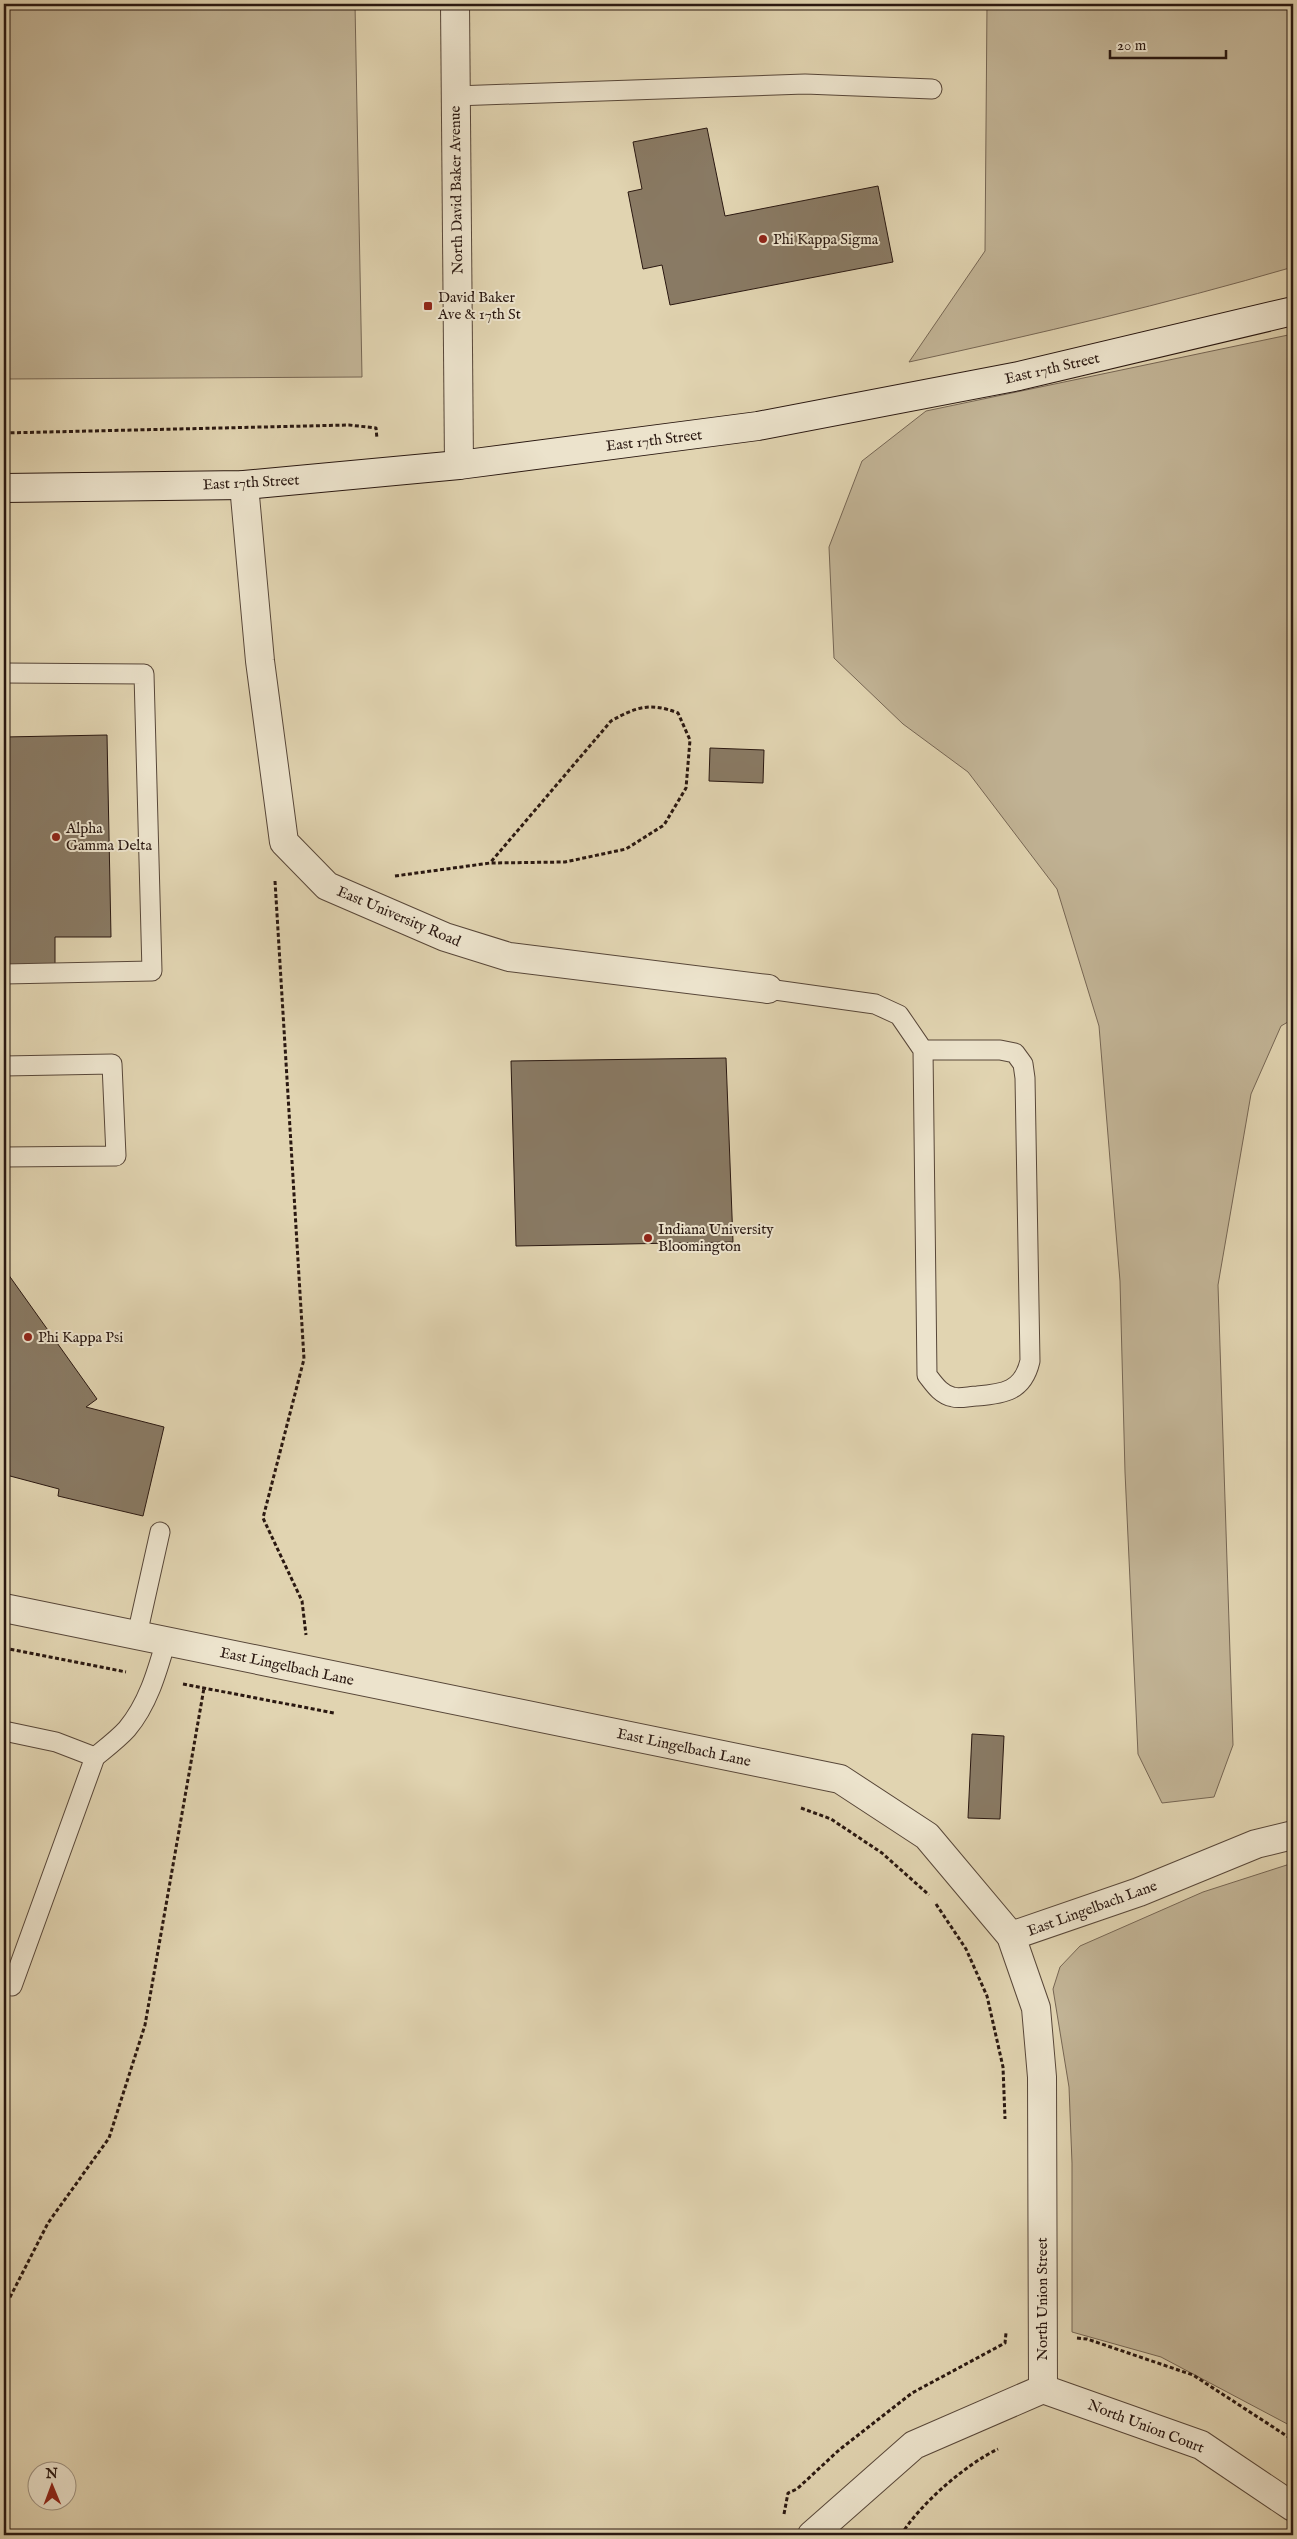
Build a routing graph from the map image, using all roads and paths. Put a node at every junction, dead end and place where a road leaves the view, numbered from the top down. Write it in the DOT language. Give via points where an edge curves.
graph roads {
  1 [pos="455,4"];
  2 [pos="932,89"];
  3 [pos="455,96"];
  4 [pos="1293,311"];
  5 [pos="376,428"];
  6 [pos="4,433"];
  7 [pos="459,465"];
  8 [pos="244,484"];
  9 [pos="4,488"];
  10 [pos="4,673"];
  11 [pos="284,842"];
  12 [pos="490,863"];
  13 [pos="385,878"];
  14 [pos="4,974"];
  15 [pos="768,989"];
  16 [pos="923,1050"];
  17 [pos="4,1066"];
  18 [pos="4,1157"];
  19 [pos="160,1532"];
  20 [pos="4,1608"];
  21 [pos="137,1635"];
  22 [pos="166,1641"];
  23 [pos="4,1648"];
  24 [pos="300,1668"];
  25 [pos="155,1678"];
  26 [pos="204,1688"];
  27 [pos="340,1714"];
  28 [pos="4,1731"];
  29 [pos="95,1757"];
  30 [pos="796,1807"];
  31 [pos="1293,1835"];
  32 [pos="1011,1936"];
  33 [pos="12,1986"];
  34 [pos="1005,2123"];
  35 [pos="4,2309"];
  36 [pos="1007,2324"];
  37 [pos="1043,2336"];
  38 [pos="1005,2343"];
  39 [pos="1043,2389"];
  40 [pos="1293,2440"];
  41 [pos="1001,2447"];
  42 [pos="1293,2507"];
  43 [pos="783,2518"];
  44 [pos="812,2535"];
  45 [pos="901,2535"];
  1 -- 3 [label="street, North David Baker Avenue"];
  2 -- 3 [label="lane" via="805,84"];
  3 -- 7 [label="street, North David Baker Avenue"];
  4 -- 7 [label="street, East 17th Street" via="1019,376 758,426"];
  5 -- 6 [label="path" via="349,425 192,427"];
  7 -- 8 [label="street, East 17th Street"];
  8 -- 9 [label="street, East 17th Street"];
  8 -- 11 [label="street" via="260,661"];
  10 -- 14 [label="lane" via="144,674 152,971"];
  11 -- 15 [label="street, East University Road" via="328,886 445,937 509,957"];
  11 -- 24 [label="path" via="274,886 304,1359 263,1518 302,1601 306,1639"];
  12 -- 12 [label="path" via="565,862 617,851 626,849 664,825 686,788 690,740 678,713 661,706 635,708 611,721"];
  12 -- 13 [label="path"];
  15 -- 16 [label="lane" via="875,1004 899,1014"];
  16 -- 16 [label="lane" via="1000,1050 1015,1053 1023,1064 1030,1361 1027,1373 1016,1386 1000,1395 953,1397 940,1391 927,1374"];
  17 -- 18 [label="lane" via="112,1064 116,1156"];
  19 -- 21 [label="lane"];
  20 -- 21 [label="street, East Lingelbach Lane"];
  21 -- 22 [label="street, East Lingelbach Lane"];
  22 -- 24 [label="street, East Lingelbach Lane"];
  22 -- 25 [label="lane"];
  23 -- 25 [label="path"];
  24 -- 32 [label="street, East Lingelbach Lane" via="840,1779 927,1836"];
  25 -- 26 [label="path"];
  25 -- 29 [label="lane" via="136,1717"];
  26 -- 27 [label="path"];
  26 -- 35 [label="path" via="145,2025 110,2138 48,2223"];
  28 -- 29 [label="lane" via="56,1742"];
  29 -- 33 [label="lane"];
  30 -- 34 [label="path" via="830,1819 882,1853 932,1898 966,1949 988,1996 1003,2067"];
  31 -- 32 [label="street, East Lingelbach Lane" via="1256,1844 1139,1892"];
  32 -- 37 [label="street, North Union Street" via="1036,2008 1042,2077"];
  36 -- 38 [label="path"];
  37 -- 38 [label="path"];
  37 -- 39 [label="street, North Union Street"];
  37 -- 40 [label="path" via="1086,2339 1193,2374"];
  38 -- 43 [label="path" via="912,2393 858,2434 797,2489 788,2493"];
  39 -- 42 [label="street, North Union Court" via="1202,2445"];
  39 -- 44 [label="street" via="914,2445"];
  41 -- 45 [label="path" via="976,2460 911,2519"];
}
